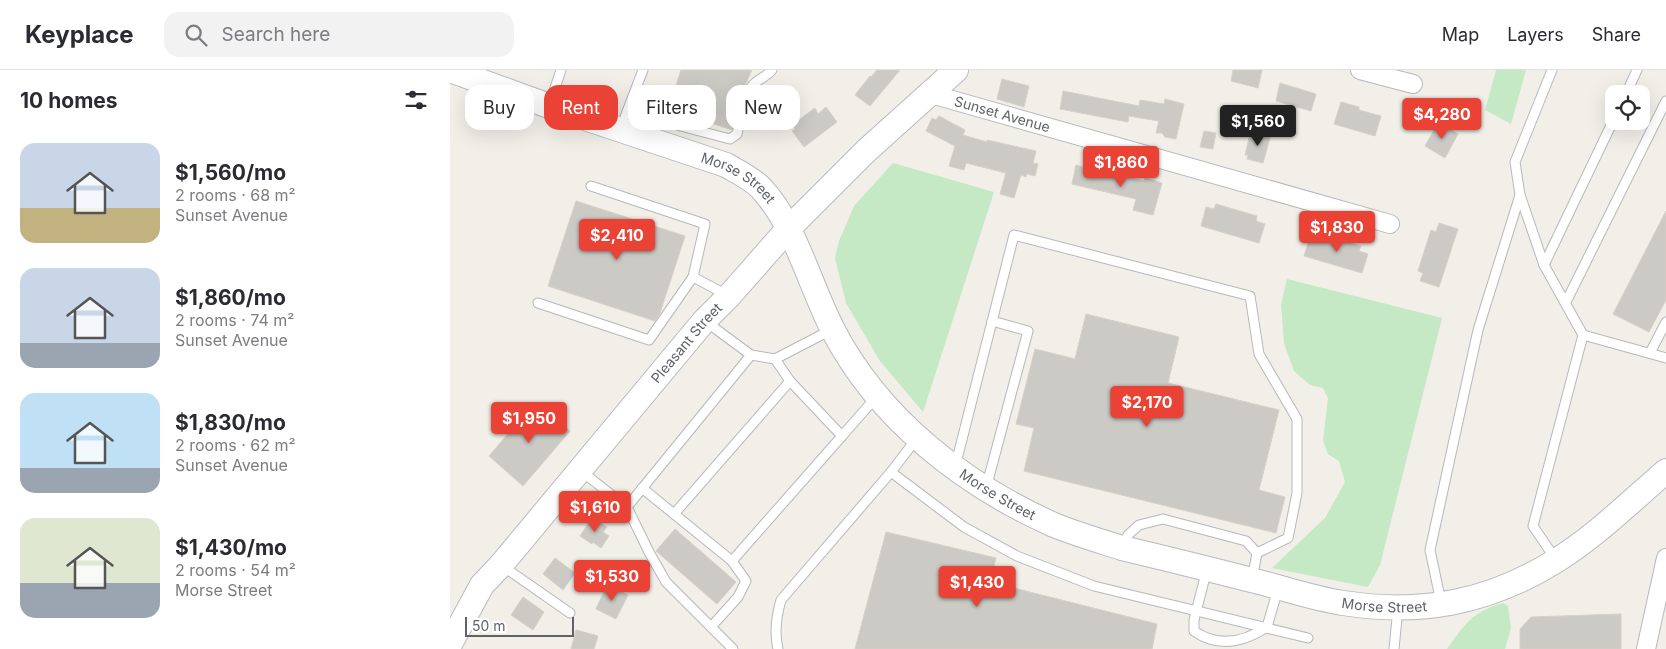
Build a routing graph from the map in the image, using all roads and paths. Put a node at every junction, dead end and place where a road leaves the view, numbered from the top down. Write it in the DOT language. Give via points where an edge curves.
graph roads {
  1 [pos="450,70"];
  2 [pos="561,70"];
  3 [pos="643,70"];
  4 [pos="772,70"];
  5 [pos="956,70"];
  6 [pos="1360,70"];
  7 [pos="1552,70"];
  8 [pos="1637,70"];
  9 [pos="1413,84"];
  10 [pos="556,85"];
  11 [pos="1630,85"];
  12 [pos="930,94"];
  13 [pos="1666,101"];
  14 [pos="544,104"];
  15 [pos="618,120"];
  16 [pos="624,121"];
  17 [pos="1609,130"];
  18 [pos="591,186"];
  19 [pos="1520,195"];
  20 [pos="1390,224"];
  21 [pos="788,229"];
  22 [pos="1544,265"];
  23 [pos="693,277"];
  24 [pos="729,296"];
  25 [pos="1566,302"];
  26 [pos="538,303"];
  27 [pos="704,321"];
  28 [pos="992,321"];
  29 [pos="1666,322"];
  30 [pos="832,329"];
  31 [pos="1583,335"];
  32 [pos="1650,353"];
  33 [pos="751,355"];
  34 [pos="1666,358"];
  35 [pos="775,359"];
  36 [pos="790,381"];
  37 [pos="877,395"];
  38 [pos="842,436"];
  39 [pos="917,438"];
  40 [pos="955,467"];
  41 [pos="580,470"];
  42 [pos="1666,471"];
  43 [pos="891,472"];
  44 [pos="642,488"];
  45 [pos="986,488"];
  46 [pos="627,507"];
  47 [pos="674,514"];
  48 [pos="1122,548"];
  49 [pos="1257,553"];
  50 [pos="1666,558"];
  51 [pos="732,561"];
  52 [pos="1556,561"];
  53 [pos="501,565"];
  54 [pos="1207,569"];
  55 [pos="1252,580"];
  56 [pos="1278,587"];
  57 [pos="1441,605"];
  58 [pos="1398,608"];
  59 [pos="1196,610"];
  60 [pos="570,613"];
  61 [pos="711,627"];
  62 [pos="1267,627"];
  63 [pos="1308,638"];
  64 [pos="450,644"];
  65 [pos="733,649"];
  66 [pos="778,649"];
  67 [pos="1394,649"];
  68 [pos="1646,649"];
  1 -- 14 [label="street, Morse Street"];
  2 -- 10 [label="lane"];
  3 -- 16 [label="lane"];
  4 -- 16 [label="lane" via="754,84 746,96 737,134 730,138"];
  5 -- 12 [label="street, Pleasant Street"];
  6 -- 9 [label="street"];
  7 -- 19 [label="lane" via="1515,162"];
  8 -- 11 [label="lane"];
  12 -- 20 [label="street, Sunset Avenue"];
  12 -- 21 [label="street, Pleasant Street" via="880,138"];
  13 -- 25 [label="lane"];
  15 -- 16 [label="street, Morse Street"];
  16 -- 21 [label="street, Morse Street" via="726,165 748,178 773,203"];
  17 -- 22 [label="lane"];
  18 -- 23 [label="lane" via="705,224"];
  19 -- 22 [label="lane"];
  19 -- 57 [label="lane" via="1478,330 1430,550"];
  21 -- 24 [label="street, Pleasant Street"];
  21 -- 30 [label="street, Morse Street"];
  22 -- 25 [label="lane"];
  23 -- 24 [label="lane"];
  23 -- 26 [label="lane" via="649,340"];
  24 -- 27 [label="street, Pleasant Street"];
  25 -- 31 [label="lane"];
  27 -- 33 [label="lane"];
  27 -- 41 [label="street, Pleasant Street"];
  28 -- 40 [label="lane"];
  28 -- 45 [label="lane" via="1028,331"];
  28 -- 49 [label="lane" via="1014,234 1250,296 1259,354 1297,419 1297,493 1288,538"];
  29 -- 32 [label="lane"];
  30 -- 35 [label="lane"];
  30 -- 37 [label="street, Morse Street"];
  31 -- 32 [label="lane"];
  31 -- 52 [label="lane" via="1533,526"];
  32 -- 34 [label="lane"];
  33 -- 35 [label="lane"];
  33 -- 44 [label="lane"];
  35 -- 36 [label="lane"];
  36 -- 38 [label="lane"];
  36 -- 47 [label="lane"];
  37 -- 38 [label="lane"];
  37 -- 39 [label="street, Morse Street"];
  38 -- 51 [label="lane"];
  39 -- 40 [label="street, Morse Street"];
  39 -- 43 [label="lane"];
  40 -- 45 [label="street, Morse Street"];
  41 -- 46 [label="lane"];
  41 -- 53 [label="street, Pleasant Street"];
  42 -- 52 [label="street, Morse Street"];
  43 -- 59 [label="lane" via="964,527 1017,556 1094,586"];
  43 -- 66 [label="lane" via="780,600 775,618"];
  44 -- 46 [label="lane"];
  44 -- 47 [label="lane"];
  45 -- 48 [label="street, Morse Street" via="1055,525"];
  46 -- 61 [label="lane" via="666,582"];
  47 -- 51 [label="lane"];
  48 -- 49 [label="lane" via="1128,535 1139,525 1163,519 1246,541"];
  48 -- 54 [label="street, Morse Street"];
  49 -- 55 [label="lane"];
  50 -- 68 [label="street"];
  51 -- 61 [label="lane" via="746,581 738,597"];
  52 -- 57 [label="street, Morse Street" via="1504,588"];
  53 -- 60 [label="lane"];
  53 -- 64 [label="street, Pleasant Street" via="482,585"];
  54 -- 55 [label="street, Morse Street"];
  54 -- 59 [label="lane"];
  55 -- 56 [label="street, Morse Street"];
  56 -- 58 [label="street, Morse Street" via="1342,603"];
  56 -- 62 [label="lane"];
  57 -- 58 [label="street, Morse Street"];
  58 -- 67 [label="lane"];
  59 -- 62 [label="lane"];
  59 -- 62 [label="lane" via="1194,631 1220,642 1238,641"];
  61 -- 65 [label="lane"];
  62 -- 63 [label="lane"];
}
